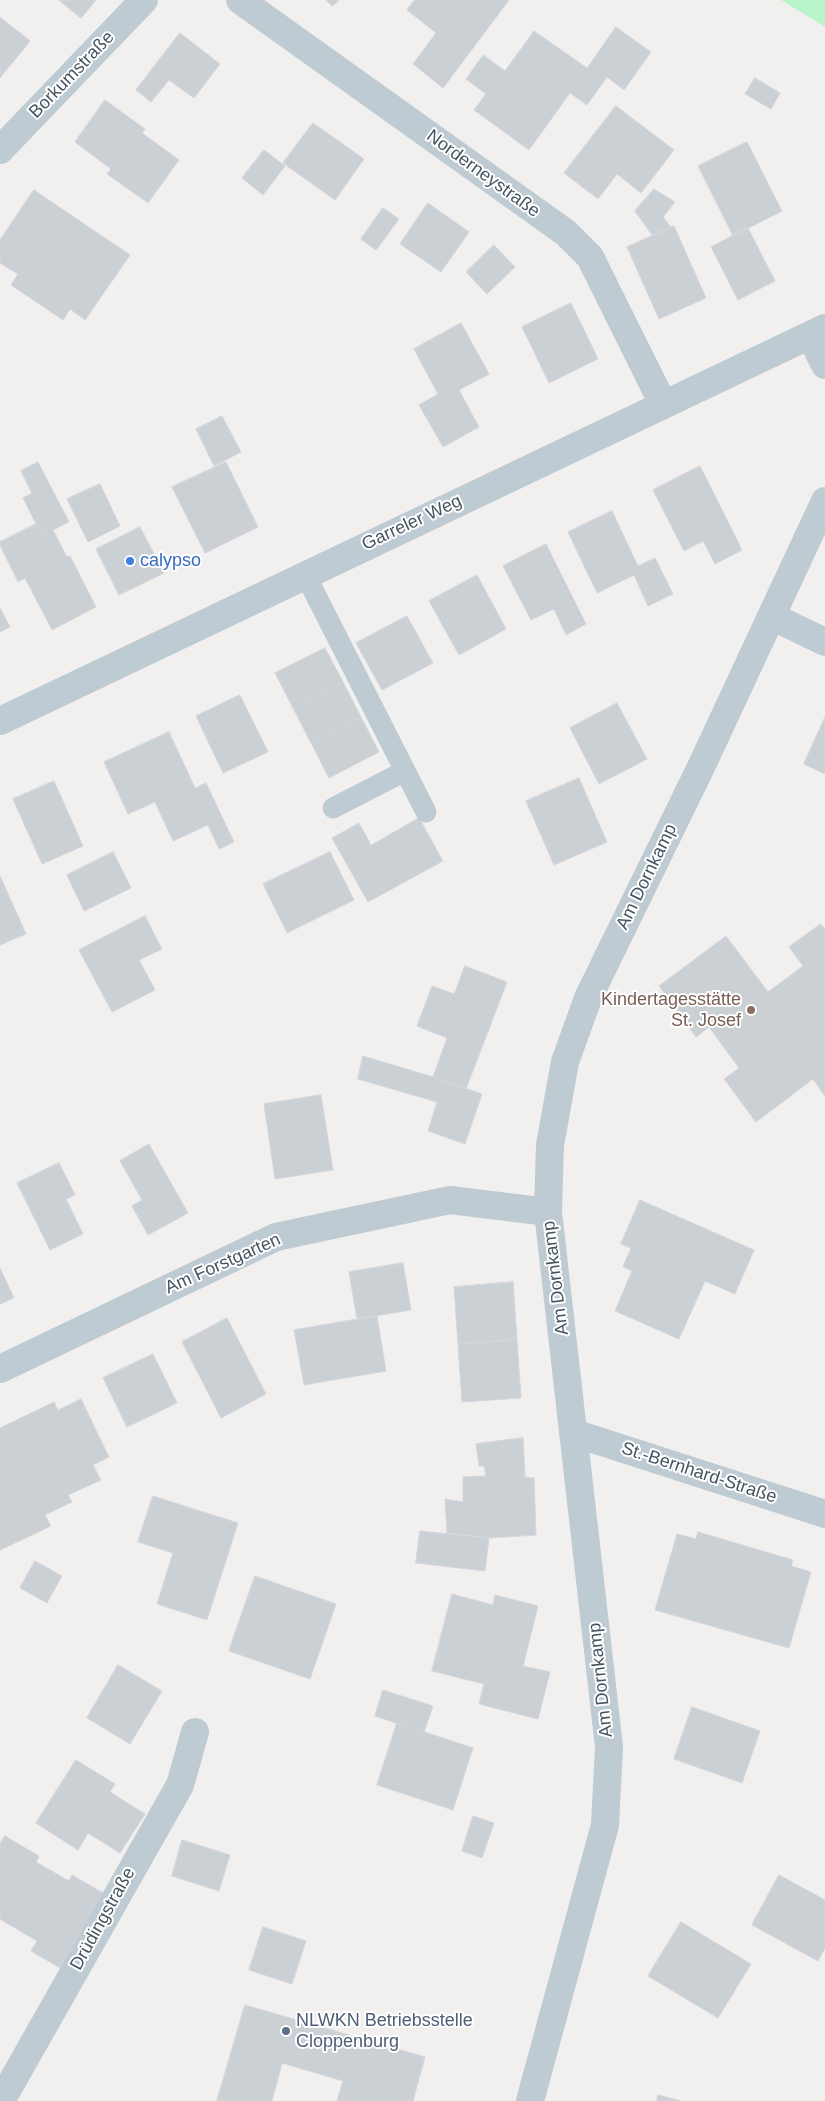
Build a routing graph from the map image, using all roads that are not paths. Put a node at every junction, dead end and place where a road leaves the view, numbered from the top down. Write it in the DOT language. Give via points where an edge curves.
graph roads {
  1 [pos="144,0"];
  2 [pos="240,0"];
  3 [pos="0,150"];
  4 [pos="818,332"];
  5 [pos="825,365"];
  6 [pos="663,404"];
  7 [pos="825,501"];
  8 [pos="305,574"];
  9 [pos="772,616"];
  10 [pos="825,642"];
  11 [pos="0,721"];
  12 [pos="405,771"];
  13 [pos="333,808"];
  14 [pos="426,812"];
  15 [pos="548,1212"];
  16 [pos="0,1369"];
  17 [pos="574,1433"];
  18 [pos="825,1514"];
  19 [pos="195,1732"];
  20 [pos="1,2101"];
  21 [pos="530,2101"];
  1 -- 3 [label="street, Borkumstraße"];
  2 -- 6 [label="street, Norderneystraße" via="566,233 590,257"];
  4 -- 5 [label="street"];
  4 -- 6 [label="street, Garreler Weg"];
  6 -- 8 [label="street, Garreler Weg"];
  7 -- 9 [label="street, Am Dornkamp"];
  8 -- 11 [label="street, Garreler Weg"];
  8 -- 12 [label="lane"];
  9 -- 10 [label="street"];
  9 -- 15 [label="street, Am Dornkamp" via="588,998 565,1062 550,1145"];
  12 -- 13 [label="lane"];
  12 -- 14 [label="lane"];
  15 -- 16 [label="street, Am Forstgarten" via="450,1200 276,1237"];
  15 -- 17 [label="street, Am Dornkamp"];
  17 -- 18 [label="street, St.-Bernhard-Straße"];
  17 -- 21 [label="street, Am Dornkamp" via="609,1747 605,1825"];
  19 -- 20 [label="street, Drüdingstraße" via="180,1785"];
}
